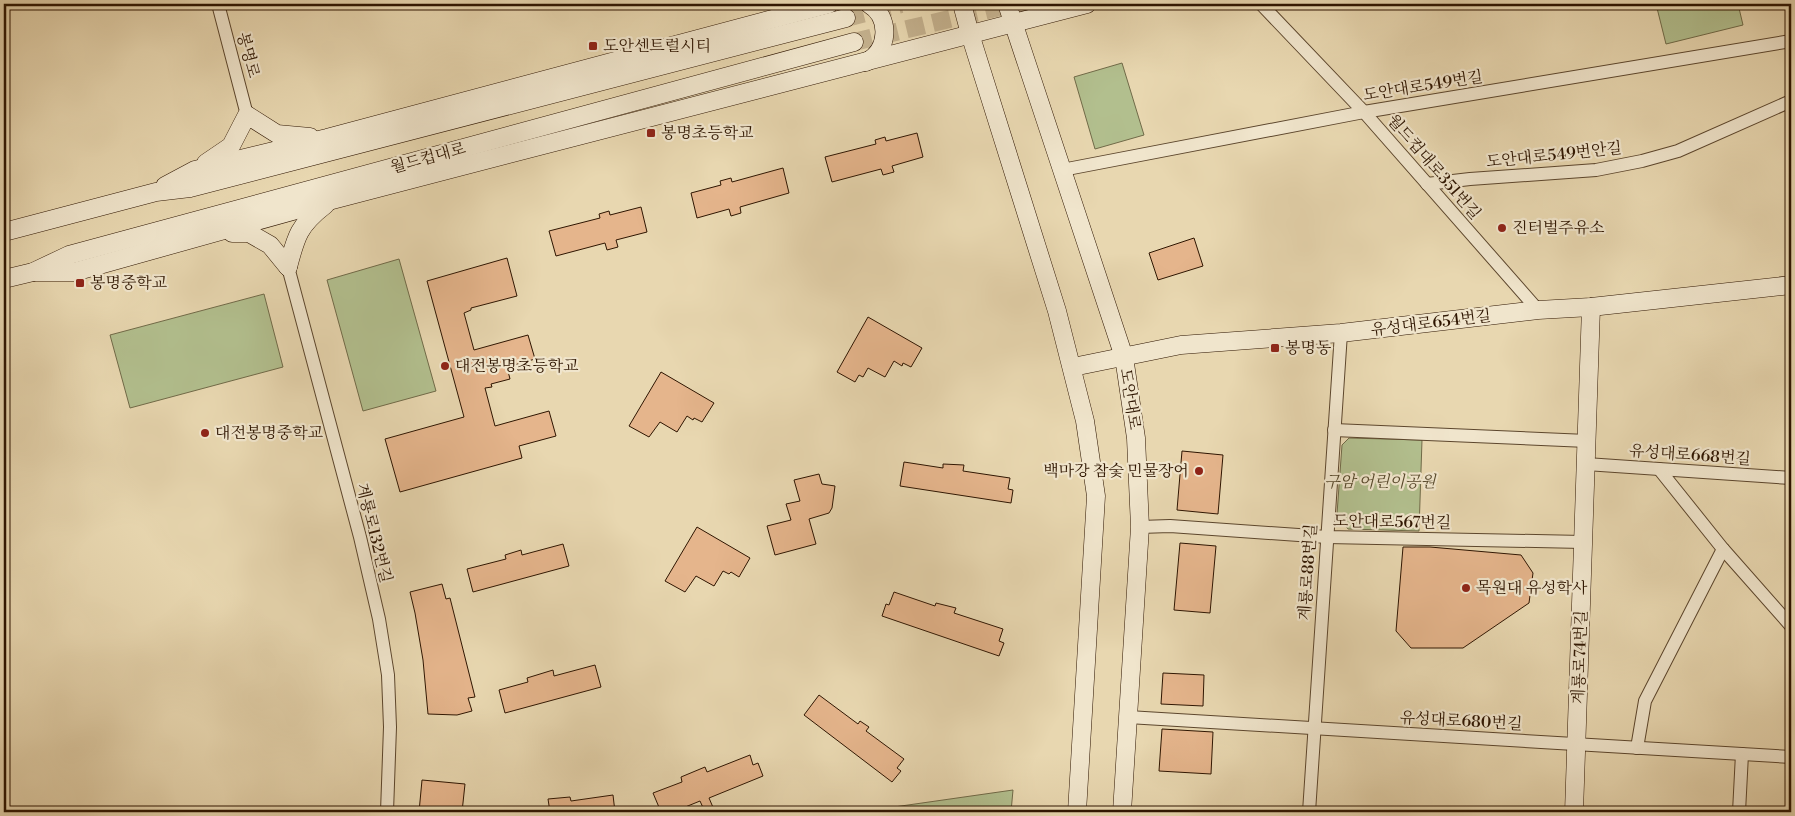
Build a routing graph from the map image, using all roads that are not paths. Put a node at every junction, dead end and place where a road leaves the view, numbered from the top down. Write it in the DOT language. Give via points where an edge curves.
graph roads {
  1 [pos="218,4"];
  2 [pos="829,4"];
  3 [pos="869,4"];
  4 [pos="962,4"];
  5 [pos="1007,4"];
  6 [pos="1087,4"];
  7 [pos="1261,4"];
  8 [pos="846,18"];
  9 [pos="1013,24"];
  10 [pos="970,34"];
  11 [pos="1791,41"];
  12 [pos="854,42"];
  13 [pos="861,64"];
  14 [pos="1791,100"];
  15 [pos="1364,112"];
  16 [pos="247,115"];
  17 [pos="326,138"];
  18 [pos="195,170"];
  19 [pos="1062,170"];
  20 [pos="1427,184"];
  21 [pos="156,192"];
  22 [pos="332,200"];
  23 [pos="4,232"];
  24 [pos="220,232"];
  25 [pos="288,267"];
  26 [pos="32,272"];
  27 [pos="4,279"];
  28 [pos="1791,285"];
  29 [pos="1591,308"];
  30 [pos="1538,310"];
  31 [pos="1341,334"];
  32 [pos="1124,357"];
  33 [pos="1073,367"];
  34 [pos="1334,430"];
  35 [pos="1587,441"];
  36 [pos="1586,464"];
  37 [pos="1659,469"];
  38 [pos="1791,478"];
  39 [pos="1140,527"];
  40 [pos="1327,537"];
  41 [pos="1583,542"];
  42 [pos="1723,549"];
  43 [pos="1791,626"];
  44 [pos="1128,717"];
  45 [pos="1314,729"];
  46 [pos="1577,744"];
  47 [pos="1638,748"];
  48 [pos="1742,754"];
  49 [pos="1791,757"];
  50 [pos="387,812"];
  51 [pos="1078,812"];
  52 [pos="1122,812"];
  53 [pos="1309,812"];
  54 [pos="1574,812"];
  55 [pos="1739,812"];
  1 -- 16 [label="street, 봉명로"];
  2 -- 17 [label="street"];
  3 -- 13 [label="street" via="880,15 885,35 877,53"];
  4 -- 10 [label="street"];
  5 -- 9 [label="street, 도안대로"];
  6 -- 9 [label="street"];
  7 -- 15 [label="street, 월드컵대로351번길"];
  8 -- 21 [label="street" via="190,188"];
  9 -- 10 [label="street"];
  9 -- 19 [label="street, 도안대로"];
  10 -- 13 [label="street"];
  10 -- 33 [label="street" via="1058,310"];
  11 -- 15 [label="street, 도안대로549번길"];
  12 -- 26 [label="street, 월드컵대로" via="69,255"];
  13 -- 22 [label="street"];
  14 -- 20 [label="street, 도안대로549번안길" via="1678,152 1642,161 1596,170"];
  15 -- 19 [label="street, 도안대로549번길"];
  15 -- 20 [label="street, 월드컵대로351번길"];
  16 -- 17 [label="street" via="277,134"];
  16 -- 18 [label="street" via="231,146"];
  17 -- 18 [label="street"];
  18 -- 21 [label="street"];
  19 -- 32 [label="street, 도안대로"];
  20 -- 30 [label="street, 월드컵대로351번길"];
  21 -- 23 [label="street"];
  22 -- 24 [label="street"];
  22 -- 25 [label="street" via="309,217 296,236"];
  24 -- 25 [label="street" via="249,233 270,245"];
  24 -- 26 [label="street" via="74,272"];
  25 -- 50 [label="street, 계룡로132번길" via="379,619 388,675"];
  26 -- 27 [label="street, 월드컵대로"];
  28 -- 29 [label="street, 유성대로654번길"];
  29 -- 30 [label="street, 유성대로654번길"];
  29 -- 35 [label="street, 계룡로74번길"];
  30 -- 31 [label="street, 유성대로654번길"];
  31 -- 32 [label="street, 유성대로654번길" via="1181,345"];
  31 -- 34 [label="street, 계룡로88번길"];
  32 -- 33 [label="street, 유성대로654번길"];
  32 -- 39 [label="street, 도안대로" via="1136,438"];
  33 -- 51 [label="street" via="1096,496"];
  34 -- 35 [label="street"];
  34 -- 40 [label="street, 계룡로88번길"];
  35 -- 36 [label="street, 계룡로74번길"];
  36 -- 37 [label="street, 유성대로668번길"];
  36 -- 41 [label="street, 계룡로74번길"];
  37 -- 38 [label="street, 유성대로668번길"];
  37 -- 42 [label="street"];
  39 -- 40 [label="street, 도안대로567번길" via="1170,526"];
  39 -- 44 [label="street, 도안대로"];
  40 -- 41 [label="street, 도안대로567번길"];
  40 -- 45 [label="street, 계룡로88번길"];
  41 -- 46 [label="street, 계룡로74번길"];
  42 -- 43 [label="street"];
  42 -- 47 [label="street" via="1645,701"];
  44 -- 45 [label="street, 유성대로680번길"];
  44 -- 52 [label="street, 도안대로"];
  45 -- 46 [label="street, 유성대로680번길"];
  45 -- 53 [label="street, 계룡로88번길"];
  46 -- 47 [label="street, 유성대로680번길"];
  46 -- 54 [label="street, 계룡로74번길"];
  47 -- 48 [label="street, 유성대로680번길"];
  48 -- 49 [label="street, 유성대로680번길"];
  48 -- 55 [label="street"];
}
